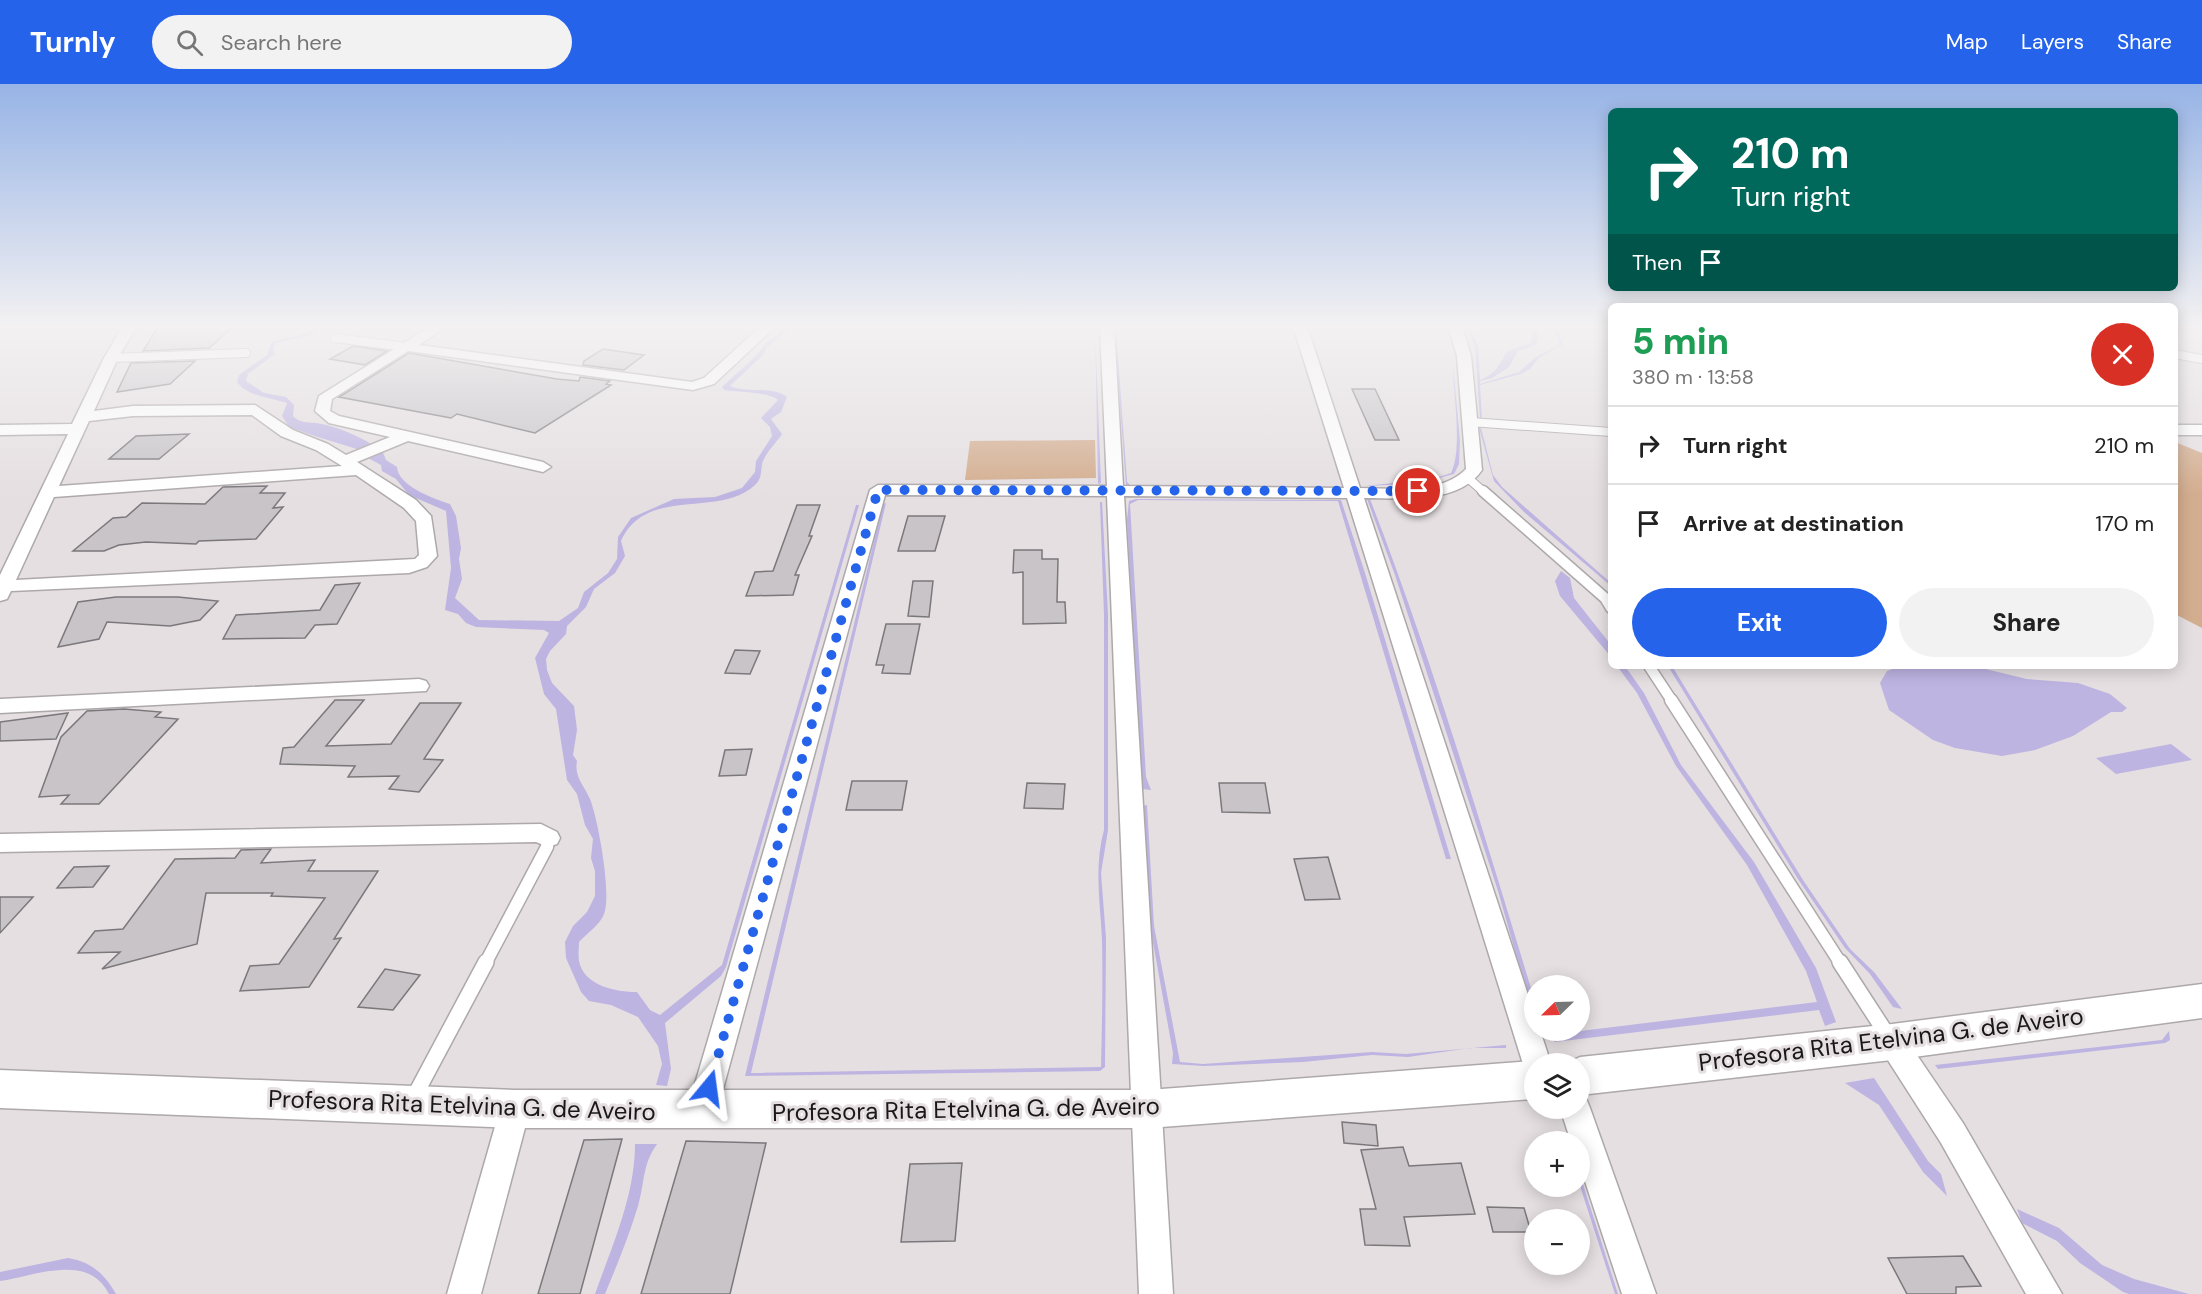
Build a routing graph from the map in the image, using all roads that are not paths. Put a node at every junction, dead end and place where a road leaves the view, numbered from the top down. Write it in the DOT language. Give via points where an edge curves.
graph roads {
  1 [pos="100,382"];
  2 [pos="348,382"];
  3 [pos="667,382"];
  4 [pos="704,382"];
  5 [pos="1110,382"];
  6 [pos="1318,382"];
  7 [pos="1466,382"];
  8 [pos="1470,422"];
  9 [pos="81,423"];
  10 [pos="0,429"];
  11 [pos="2178,430"];
  12 [pos="2202,430"];
  13 [pos="1608,432"];
  14 [pos="407,436"];
  15 [pos="353,465"];
  16 [pos="543,467"];
  17 [pos="1468,478"];
  18 [pos="51,492"];
  19 [pos="1115,492"];
  20 [pos="1353,493"];
  21 [pos="9,557"];
  22 [pos="3,591"];
  23 [pos="1608,602"];
  24 [pos="1651,669"];
  25 [pos="419,686"];
  26 [pos="0,706"];
  27 [pos="548,838"];
  28 [pos="0,843"];
  29 [pos="2202,1001"];
  30 [pos="1892,1042"];
  31 [pos="1533,1053"];
  32 [pos="1590,1075"];
  33 [pos="1524,1081"];
  34 [pos="0,1089"];
  35 [pos="410,1105"];
  36 [pos="515,1109"];
  37 [pos="1148,1109"];
  38 [pos="692,1111"];
  39 [pos="1579,1119"];
  40 [pos="464,1294"];
  41 [pos="1156,1294"];
  42 [pos="1639,1294"];
  43 [pos="2045,1294"];
  1 -- 9 [label="street"];
  2 -- 14 [label="street" via="321,403 325,416"];
  3 -- 4 [label="street" via="693,386"];
  5 -- 19 [label="street"];
  6 -- 20 [label="street"];
  7 -- 8 [label="street"];
  8 -- 13 [label="lane"];
  8 -- 17 [label="street" via="1474,470"];
  9 -- 10 [label="street"];
  9 -- 15 [label="street" via="134,411 255,410 287,433"];
  9 -- 18 [label="street"];
  11 -- 12 [label="street"];
  14 -- 15 [label="street"];
  14 -- 16 [label="street"];
  15 -- 18 [label="street"];
  15 -- 22 [label="street" via="410,504 425,520 428,556 421,563 409,567"];
  17 -- 20 [label="street" via="1437,490"];
  17 -- 23 [label="lane"];
  18 -- 21 [label="street"];
  19 -- 20 [label="street"];
  19 -- 37 [label="street"];
  19 -- 38 [label="street" via="878,490"];
  20 -- 31 [label="street"];
  21 -- 22 [label="street"];
  24 -- 30 [label="lane"];
  25 -- 26 [label="street"];
  27 -- 28 [label="street" via="541,833"];
  27 -- 35 [label="lane" via="547,847"];
  29 -- 30 [label="street, Profesora Rita Etelvina G. de Aveiro"];
  30 -- 32 [label="street, Profesora Rita Etelvina G. de Aveiro"];
  30 -- 43 [label="street" via="1952,1133"];
  33 -- 37 [label="street, Profesora Rita Etelvina G. de Aveiro"];
  34 -- 35 [label="street, Profesora Rita Etelvina G. de Aveiro"];
  35 -- 36 [label="street, Profesora Rita Etelvina G. de Aveiro"];
  36 -- 38 [label="street, Profesora Rita Etelvina G. de Aveiro"];
  36 -- 40 [label="street"];
  37 -- 38 [label="street, Profesora Rita Etelvina G. de Aveiro"];
  37 -- 41 [label="street"];
  39 -- 42 [label="street"];
}
